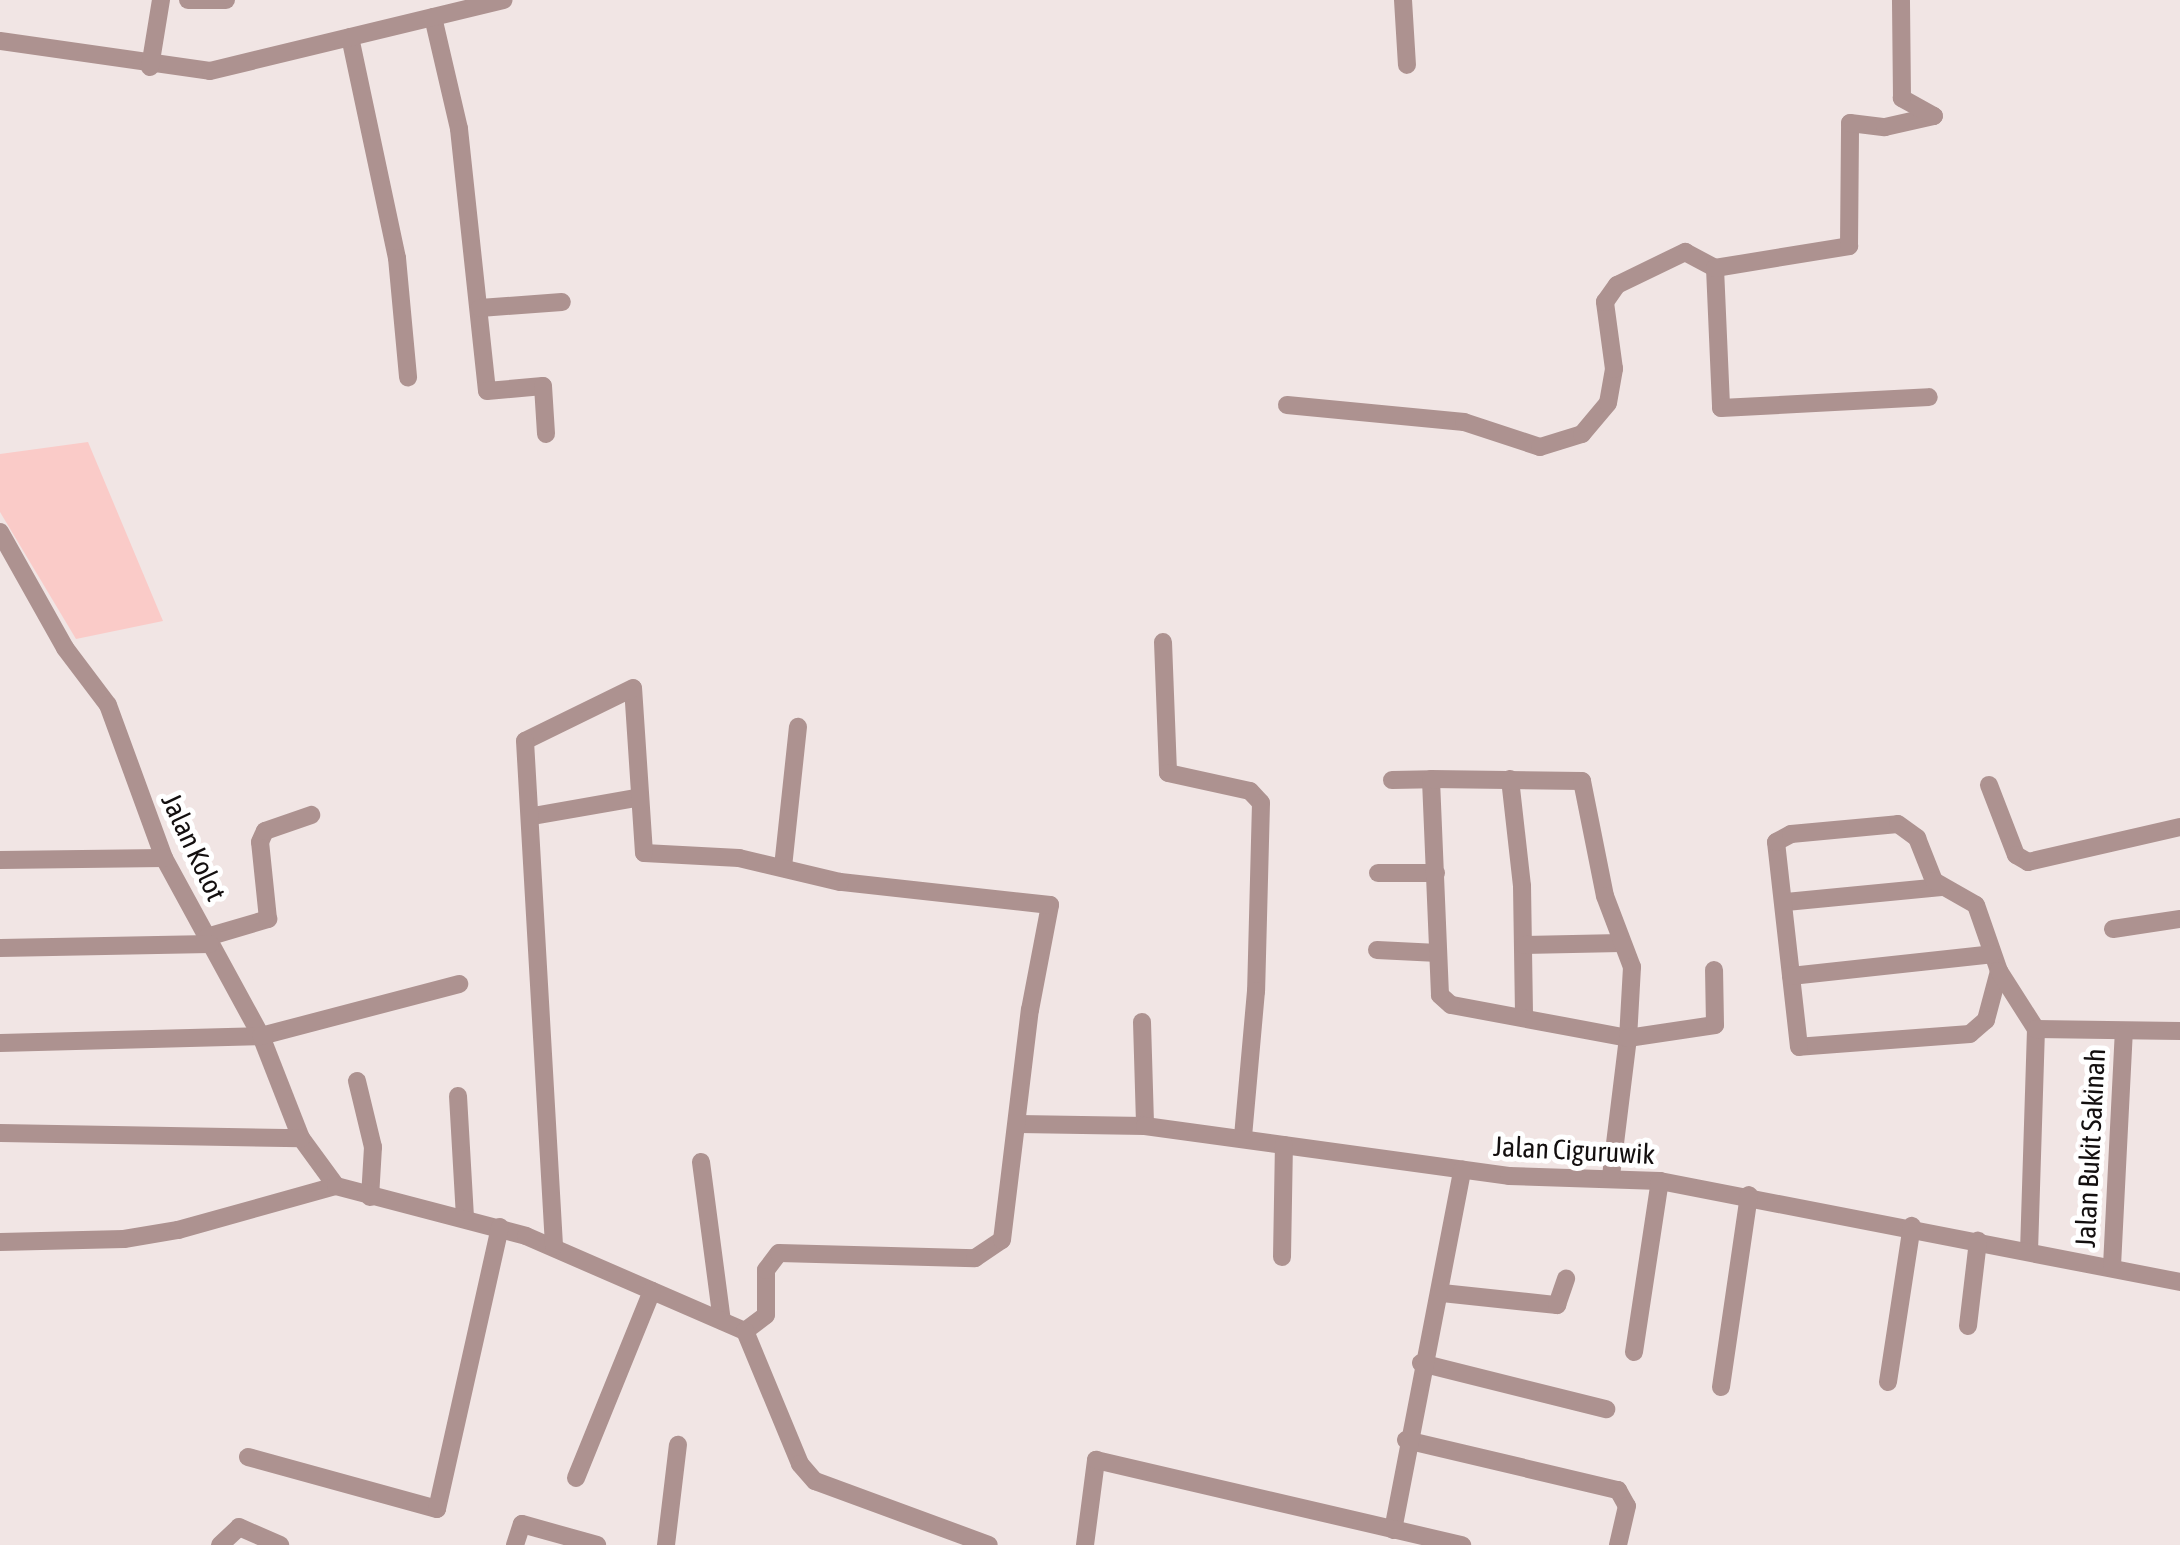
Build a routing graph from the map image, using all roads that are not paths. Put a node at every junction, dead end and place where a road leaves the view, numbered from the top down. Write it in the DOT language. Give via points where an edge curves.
graph roads {
  1 [pos="161,0"];
  2 [pos="188,0"];
  3 [pos="226,0"];
  4 [pos="504,0"];
  5 [pos="1403,0"];
  6 [pos="1901,0"];
  7 [pos="434,17"];
  8 [pos="350,37"];
  9 [pos="0,41"];
  10 [pos="1408,65"];
  11 [pos="150,67"];
  12 [pos="1715,268"];
  13 [pos="562,302"];
  14 [pos="480,308"];
  15 [pos="408,377"];
  16 [pos="1929,397"];
  17 [pos="1287,404"];
  18 [pos="546,434"];
  19 [pos="0,532"];
  20 [pos="1163,642"];
  21 [pos="798,727"];
  22 [pos="1431,779"];
  23 [pos="1510,779"];
  24 [pos="1392,780"];
  25 [pos="1989,785"];
  26 [pos="636,798"];
  27 [pos="311,815"];
  28 [pos="532,816"];
  29 [pos="2180,828"];
  30 [pos="164,858"];
  31 [pos="0,860"];
  32 [pos="783,866"];
  33 [pos="1378,873"];
  34 [pos="1436,873"];
  35 [pos="1941,887"];
  36 [pos="1786,902"];
  37 [pos="2180,919"];
  38 [pos="2113,929"];
  39 [pos="208,940"];
  40 [pos="1620,943"];
  41 [pos="1524,945"];
  42 [pos="0,948"];
  43 [pos="1377,950"];
  44 [pos="1438,953"];
  45 [pos="1996,962"];
  46 [pos="1714,970"];
  47 [pos="1790,976"];
  48 [pos="459,984"];
  49 [pos="1524,1018"];
  50 [pos="1142,1022"];
  51 [pos="2036,1029"];
  52 [pos="2180,1031"];
  53 [pos="2124,1033"];
  54 [pos="262,1036"];
  55 [pos="1628,1038"];
  56 [pos="0,1042"];
  57 [pos="357,1081"];
  58 [pos="458,1096"];
  59 [pos="1019,1124"];
  60 [pos="1145,1126"];
  61 [pos="0,1133"];
  62 [pos="1243,1136"];
  63 [pos="301,1138"];
  64 [pos="1284,1145"];
  65 [pos="701,1162"];
  66 [pos="1462,1170"];
  67 [pos="1611,1176"];
  68 [pos="1660,1180"];
  69 [pos="336,1186"];
  70 [pos="1749,1195"];
  71 [pos="370,1197"];
  72 [pos="465,1219"];
  73 [pos="1912,1226"];
  74 [pos="500,1227"];
  75 [pos="1978,1241"];
  76 [pos="0,1242"];
  77 [pos="554,1246"];
  78 [pos="2029,1251"];
  79 [pos="1282,1257"];
  80 [pos="2112,1266"];
  81 [pos="1566,1279"];
  82 [pos="2180,1282"];
  83 [pos="652,1291"];
  84 [pos="1442,1292"];
  85 [pos="722,1322"];
  86 [pos="1968,1326"];
  87 [pos="746,1332"];
  88 [pos="1634,1352"];
  89 [pos="1421,1363"];
  90 [pos="1888,1382"];
  91 [pos="1721,1387"];
  92 [pos="1606,1409"];
  93 [pos="1406,1440"];
  94 [pos="678,1444"];
  95 [pos="248,1457"];
  96 [pos="576,1478"];
  97 [pos="1393,1530"];
  98 [pos="968,1542"];
  99 [pos="220,1545"];
  100 [pos="280,1545"];
  101 [pos="515,1545"];
  102 [pos="597,1545"];
  103 [pos="666,1545"];
  104 [pos="988,1545"];
  105 [pos="1085,1545"];
  106 [pos="1462,1545"];
  107 [pos="1618,1545"];
  1 -- 11 [label="street"];
  2 -- 3 [label="street"];
  4 -- 7 [label="street"];
  5 -- 10 [label="street"];
  6 -- 12 [label="street" via="1903,100 1934,116 1885,127 1850,123 1849,246"];
  7 -- 8 [label="street"];
  7 -- 14 [label="street" via="459,129"];
  8 -- 11 [label="street" via="210,71"];
  8 -- 15 [label="street" via="397,258"];
  9 -- 11 [label="street"];
  12 -- 16 [label="street" via="1721,408"];
  12 -- 17 [label="street" via="1685,252 1609,292 1605,312 1614,369 1608,404 1582,434 1560,446 1519,442 1464,422"];
  13 -- 14 [label="street"];
  14 -- 18 [label="street" via="487,391 543,386"];
  19 -- 30 [label="street, Jalan Kolot" via="66,648 108,705"];
  20 -- 62 [label="street" via="1170,776 1250,791 1261,803 1256,991"];
  21 -- 32 [label="street"];
  22 -- 23 [label="street"];
  22 -- 24 [label="street"];
  22 -- 34 [label="street"];
  23 -- 40 [label="street" via="1582,781"];
  23 -- 41 [label="street"];
  25 -- 29 [label="street" via="2016,855 2028,862"];
  26 -- 28 [label="street"];
  26 -- 28 [label="street" via="633,688 525,741"];
  26 -- 32 [label="street" via="644,853"];
  27 -- 39 [label="street" via="266,831 260,842 268,919"];
  28 -- 77 [label="street"];
  30 -- 31 [label="street"];
  30 -- 39 [label="street, Jalan Kolot"];
  32 -- 59 [label="street" via="840,882 1050,904 1030,1010"];
  33 -- 34 [label="street"];
  34 -- 44 [label="street"];
  35 -- 36 [label="street"];
  35 -- 36 [label="street" via="1928,875 1913,832 1888,823 1778,839"];
  35 -- 45 [label="street" via="1971,897"];
  36 -- 47 [label="street"];
  37 -- 38 [label="street"];
  39 -- 42 [label="street"];
  39 -- 54 [label="street, Jalan Kolot"];
  40 -- 41 [label="street"];
  40 -- 55 [label="street" via="1632,967"];
  41 -- 49 [label="street"];
  43 -- 44 [label="street"];
  44 -- 49 [label="street" via="1443,1001"];
  45 -- 47 [label="street"];
  45 -- 47 [label="street" via="1986,1020 1970,1034 1806,1049 1796,1043"];
  45 -- 51 [label="street"];
  46 -- 55 [label="street" via="1715,1025"];
  48 -- 54 [label="street"];
  49 -- 55 [label="street"];
  50 -- 60 [label="street"];
  51 -- 53 [label="street"];
  51 -- 78 [label="street"];
  52 -- 53 [label="street"];
  53 -- 80 [label="street, Jalan Bukit Sakinah"];
  54 -- 56 [label="street"];
  54 -- 63 [label="street, Jalan Kolot"];
  55 -- 67 [label="street"];
  57 -- 71 [label="street" via="372,1137"];
  58 -- 72 [label="street"];
  59 -- 60 [label="street, Jalan Ciguruwik"];
  59 -- 87 [label="street" via="1002,1240 994,1251 964,1260 778,1254 766,1270 766,1315"];
  60 -- 62 [label="street, Jalan Ciguruwik"];
  61 -- 63 [label="street"];
  62 -- 64 [label="street, Jalan Ciguruwik"];
  63 -- 69 [label="street, Jalan Kolot"];
  64 -- 66 [label="street, Jalan Ciguruwik"];
  64 -- 79 [label="street"];
  65 -- 85 [label="street"];
  66 -- 67 [label="street, Jalan Ciguruwik"];
  66 -- 84 [label="street"];
  67 -- 68 [label="street, Jalan Ciguruwik"];
  68 -- 70 [label="street, Jalan Ciguruwik"];
  68 -- 88 [label="street"];
  69 -- 71 [label="street"];
  69 -- 76 [label="street" via="124,1239"];
  70 -- 73 [label="street, Jalan Ciguruwik"];
  70 -- 91 [label="street"];
  71 -- 72 [label="street"];
  72 -- 74 [label="street"];
  73 -- 75 [label="street, Jalan Ciguruwik"];
  73 -- 90 [label="street"];
  74 -- 77 [label="street"];
  74 -- 95 [label="street" via="437,1509"];
  75 -- 78 [label="street, Jalan Ciguruwik"];
  75 -- 86 [label="street"];
  77 -- 83 [label="street"];
  78 -- 80 [label="street, Jalan Ciguruwik"];
  80 -- 82 [label="street, Jalan Ciguruwik"];
  81 -- 84 [label="street" via="1557,1304"];
  83 -- 85 [label="street"];
  83 -- 96 [label="street"];
  84 -- 89 [label="street"];
  85 -- 87 [label="street"];
  87 -- 98 [label="street" via="800,1464 815,1481"];
  89 -- 92 [label="street"];
  89 -- 93 [label="street"];
  93 -- 97 [label="street"];
  93 -- 107 [label="street" via="1618,1490 1627,1506"];
  94 -- 103 [label="street"];
  97 -- 105 [label="street" via="1096,1460"];
  97 -- 106 [label="street"];
  98 -- 104 [label="street"];
  99 -- 100 [label="street" via="240,1527"];
  101 -- 102 [label="street" via="522,1524"];
}
